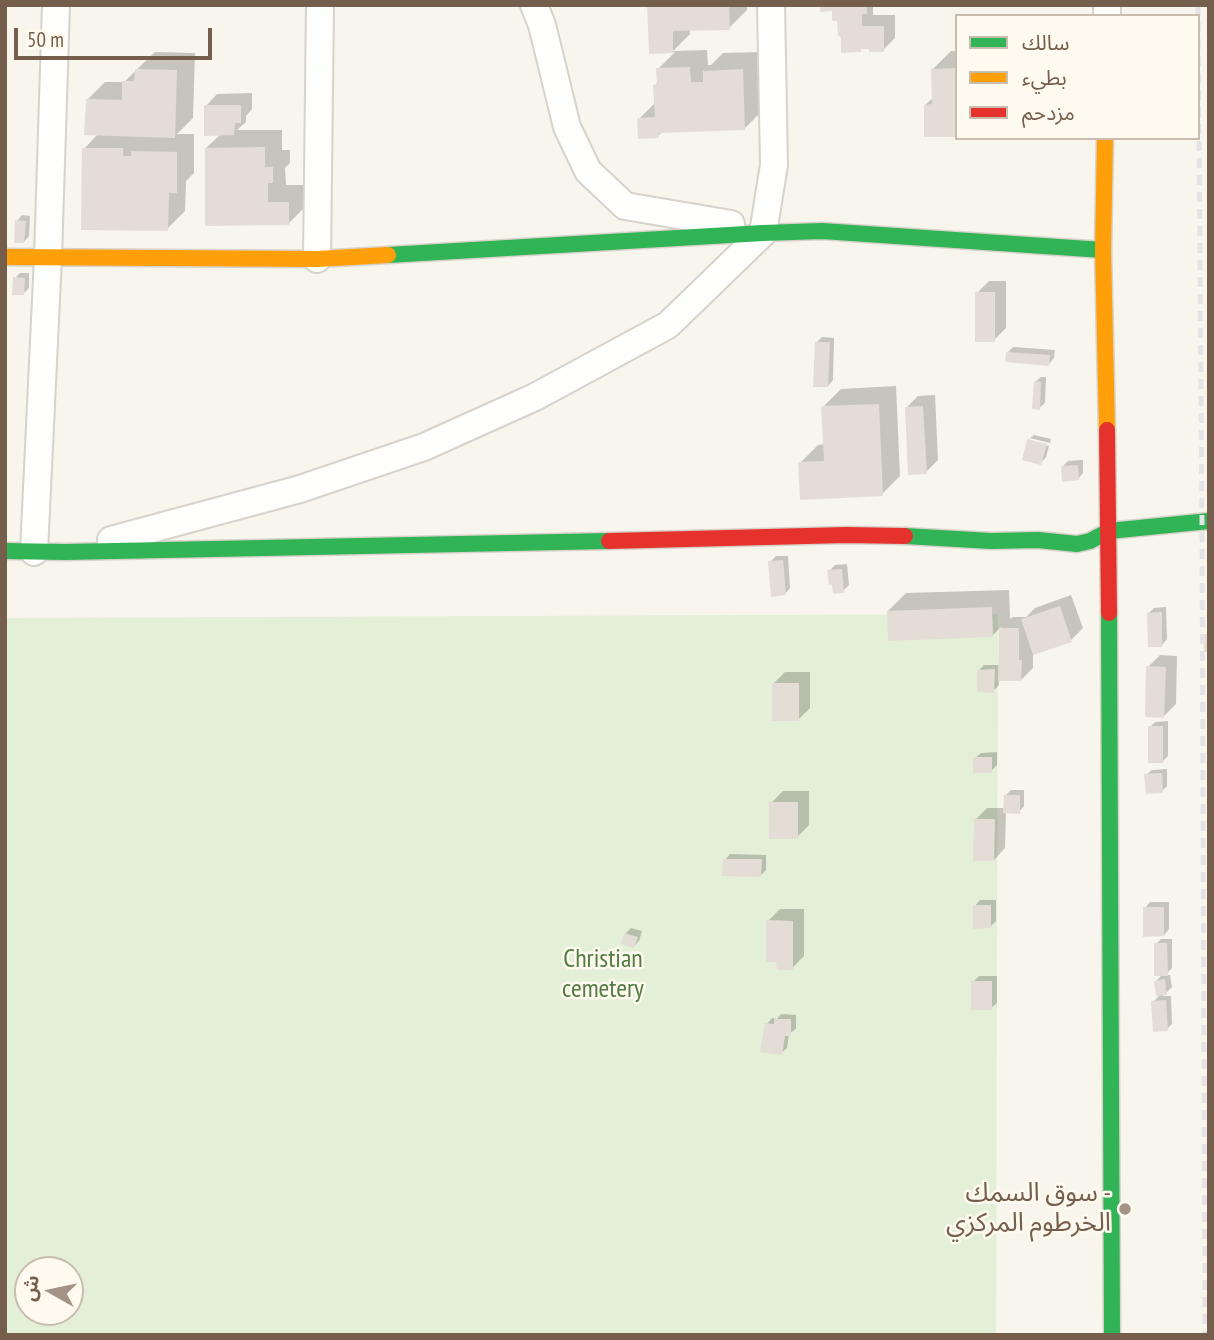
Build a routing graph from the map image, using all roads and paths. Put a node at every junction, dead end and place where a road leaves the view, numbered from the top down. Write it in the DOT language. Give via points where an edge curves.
graph roads {
  1 [pos="56,5"];
  2 [pos="320,5"];
  3 [pos="534,5"];
  4 [pos="771,5"];
  5 [pos="1105,140"];
  6 [pos="763,233"];
  7 [pos="1103,250"];
  8 [pos="5,257"];
  9 [pos="48,257"];
  10 [pos="317,259"];
  11 [pos="1209,521"];
  12 [pos="1109,531"];
  13 [pos="5,551"];
  14 [pos="34,552"];
  15 [pos="65,552"];
  16 [pos="1112,1335"];
  1 -- 9 [label="street"];
  2 -- 10 [label="street"];
  3 -- 6 [label="street" via="567,128 588,171 625,206"];
  4 -- 6 [label="street" via="774,164"];
  5 -- 7 [label="street"];
  6 -- 7 [label="street" via="822,231"];
  6 -- 10 [label="street"];
  6 -- 15 [label="street" via="668,325 535,397 424,447 312,485"];
  7 -- 12 [label="street"];
  8 -- 9 [label="street"];
  9 -- 10 [label="street"];
  9 -- 14 [label="street"];
  11 -- 12 [label="street"];
  12 -- 15 [label="street" via="1077,544 846,535"];
  12 -- 16 [label="street"];
  13 -- 14 [label="street"];
  14 -- 15 [label="street"];
}
